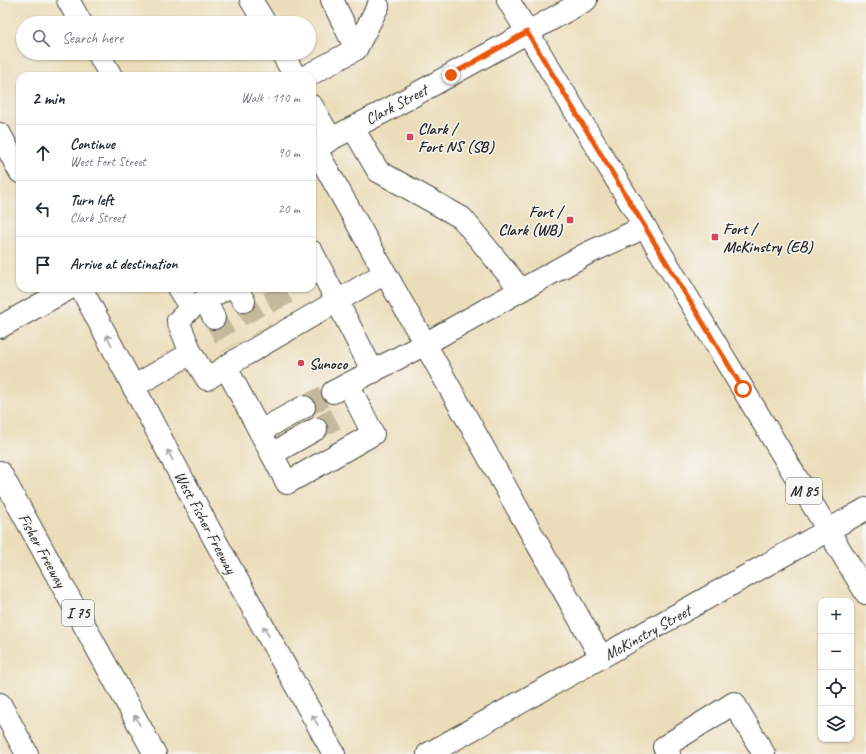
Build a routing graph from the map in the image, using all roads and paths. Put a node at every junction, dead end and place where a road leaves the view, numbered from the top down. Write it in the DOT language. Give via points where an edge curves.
graph roads {
  1 [pos="68,0"];
  2 [pos="251,0"];
  3 [pos="332,0"];
  4 [pos="508,0"];
  5 [pos="586,0"];
  6 [pos="378,6"];
  7 [pos="77,16"];
  8 [pos="261,16"];
  9 [pos="527,32"];
  10 [pos="356,49"];
  11 [pos="102,60"];
  12 [pos="286,60"];
  13 [pos="109,72"];
  14 [pos="293,72"];
  15 [pos="314,72"];
  16 [pos="316,126"];
  17 [pos="353,128"];
  18 [pos="0,134"];
  19 [pos="320,147"];
  20 [pos="16,164"];
  21 [pos="645,227"];
  22 [pos="316,260"];
  23 [pos="385,273"];
  24 [pos="521,290"];
  25 [pos="63,292"];
  26 [pos="83,292"];
  27 [pos="183,292"];
  28 [pos="235,292"];
  29 [pos="337,301"];
  30 [pos="203,309"];
  31 [pos="8,322"];
  32 [pos="425,344"];
  33 [pos="191,353"];
  34 [pos="231,358"];
  35 [pos="373,372"];
  36 [pos="133,387"];
  37 [pos="304,408"];
  38 [pos="316,429"];
  39 [pos="260,431"];
  40 [pos="272,454"];
  41 [pos="0,472"];
  42 [pos="866,509"];
  43 [pos="828,530"];
  44 [pos="866,593"];
  45 [pos="601,657"];
  46 [pos="0,704"];
  47 [pos="27,754"];
  48 [pos="156,754"];
  49 [pos="334,754"];
  50 [pos="428,754"];
  51 [pos="669,754"];
  52 [pos="764,754"];
  1 -- 7 [label="main road"];
  2 -- 8 [label="main road"];
  3 -- 10 [label="main road"];
  4 -- 9 [label="main road, M 85"];
  5 -- 9 [label="main road, Clark Street"];
  6 -- 10 [label="main road"];
  9 -- 17 [label="main road, Clark Street"];
  9 -- 21 [label="main road, M 85"];
  10 -- 15 [label="main road"];
  11 -- 13 [label="main road"];
  12 -- 14 [label="main road"];
  16 -- 19 [label="main road"];
  17 -- 19 [label="main road, Clark Street"];
  17 -- 24 [label="main road" via="378,171 462,218"];
  18 -- 20 [label="main road"];
  19 -- 23 [label="main road"];
  21 -- 24 [label="main road" via="586,254"];
  21 -- 43 [label="main road, M 85"];
  22 -- 29 [label="main road"];
  23 -- 29 [label="main road"];
  23 -- 32 [label="main road"];
  24 -- 32 [label="main road"];
  25 -- 31 [label="main road"];
  36 -- 26 [label="main road, West Fisher Freeway, one-way"];
  27 -- 30 [label="main road"];
  28 -- 30 [label="main road"];
  29 -- 34 [label="main road" via="290,321"];
  29 -- 35 [label="main road"];
  30 -- 33 [label="main road" via="178,321"];
  32 -- 35 [label="main road"];
  32 -- 45 [label="main road"];
  33 -- 34 [label="main road" via="207,379"];
  33 -- 36 [label="main road"];
  34 -- 39 [label="main road"];
  35 -- 40 [label="main road" via="340,388 351,410 373,434 287,483"];
  49 -- 36 [label="main road, West Fisher Freeway, one-way"];
  37 -- 39 [label="main road"];
  38 -- 40 [label="main road"];
  39 -- 40 [label="main road"];
  48 -- 41 [label="main road, Fisher Freeway / I 75, one-way"];
  42 -- 43 [label="main road, McKinstry Street"];
  43 -- 44 [label="main road, M 85"];
  43 -- 45 [label="main road, McKinstry Street"];
  45 -- 50 [label="main road, McKinstry Street"];
  46 -- 47 [label="main road"];
  51 -- 52 [label="main road" via="664,747 734,704"];
}
